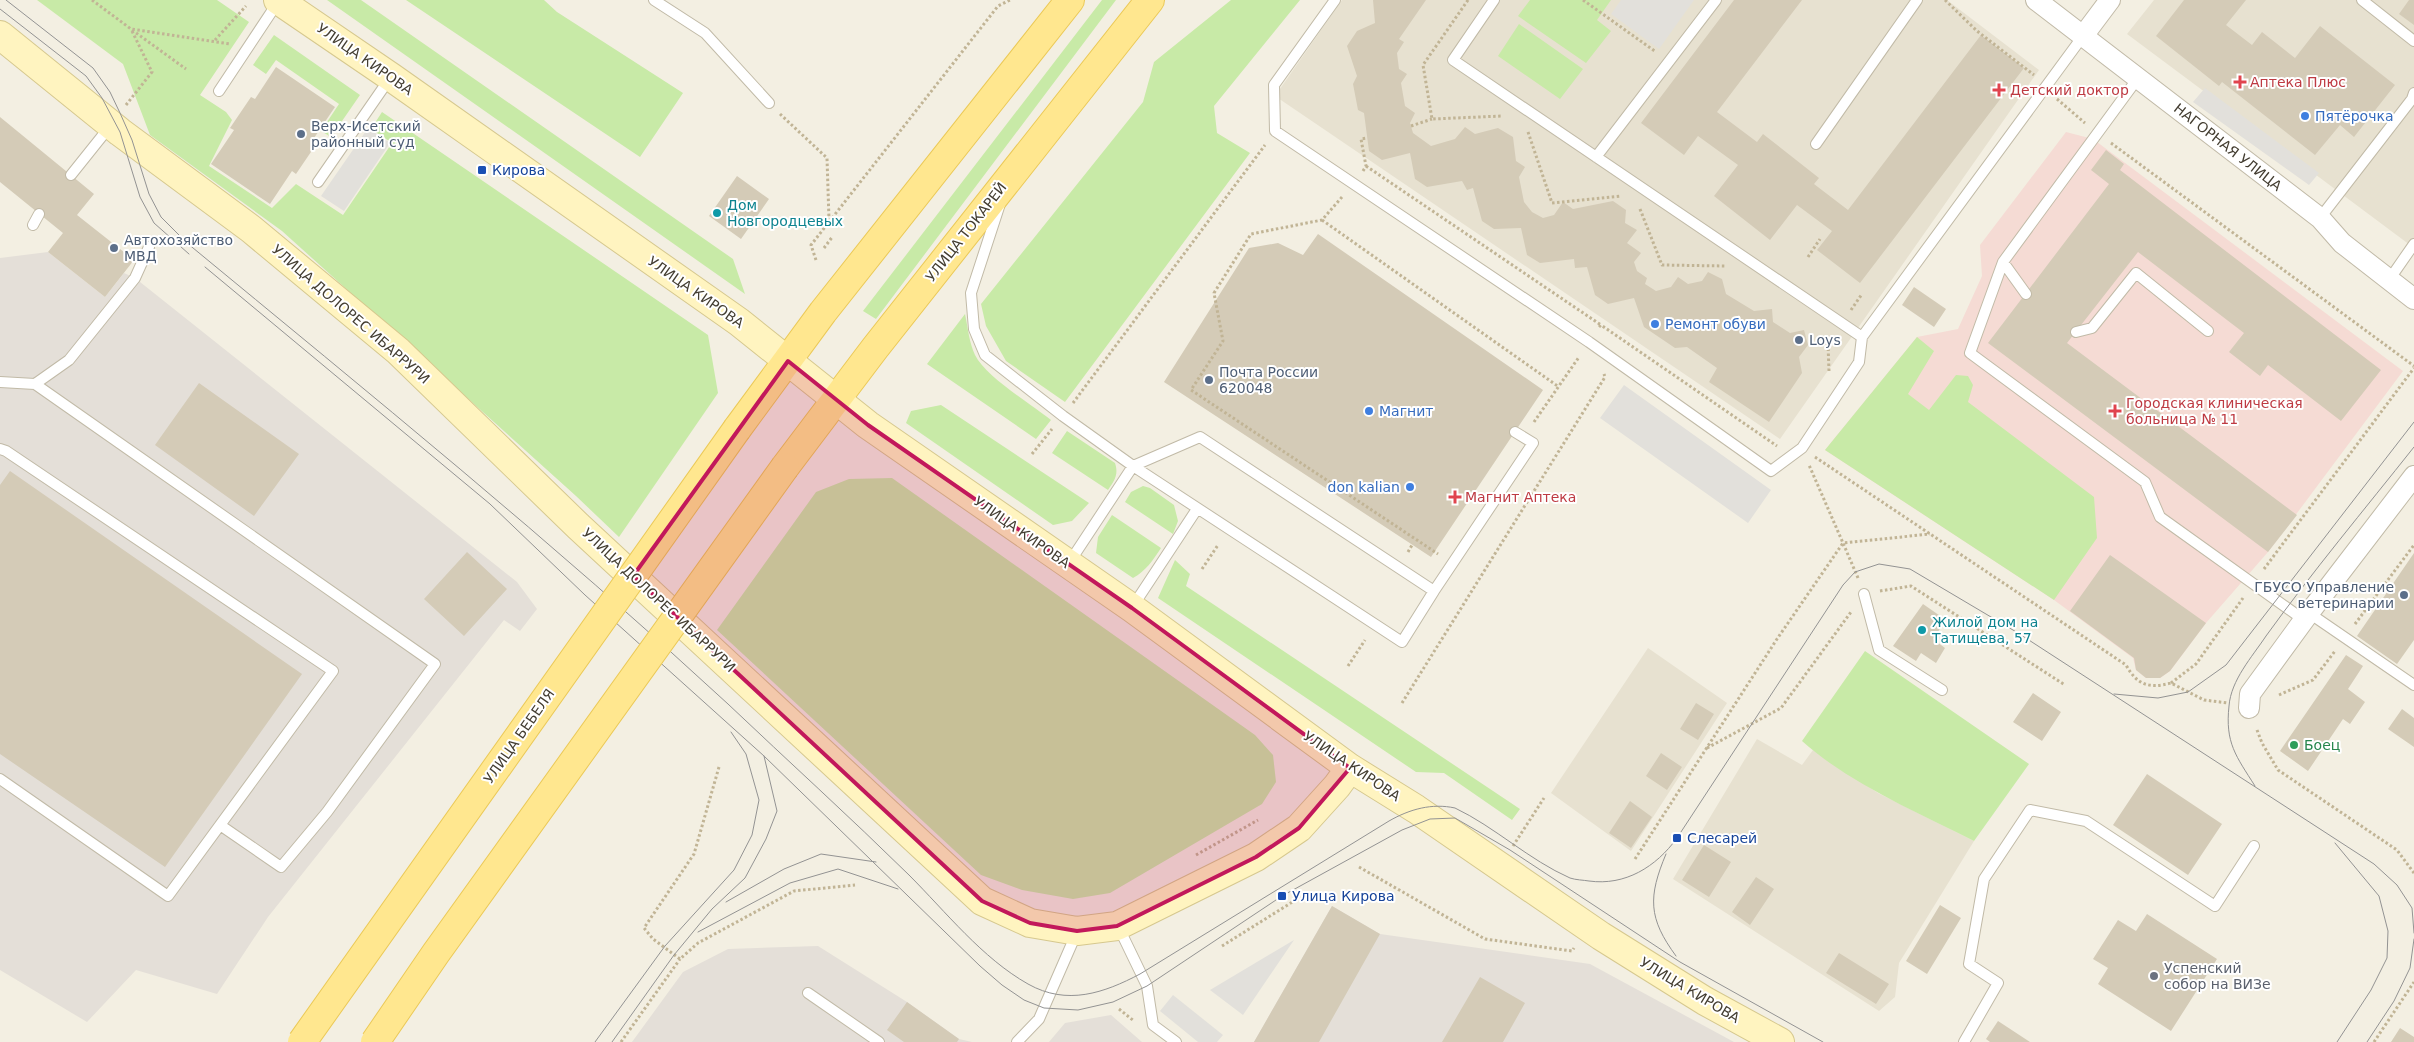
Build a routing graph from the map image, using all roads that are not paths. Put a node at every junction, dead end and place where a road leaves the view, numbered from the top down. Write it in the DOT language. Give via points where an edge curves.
graph roads {
  1 [pos="279,0"];
  2 [pos="654,0"];
  3 [pos="1070,0"];
  4 [pos="1150,0"];
  5 [pos="1335,0"];
  6 [pos="1494,0"];
  7 [pos="1716,0"];
  8 [pos="1917,0"];
  9 [pos="2036,0"];
  10 [pos="2110,0"];
  11 [pos="2362,0"];
  12 [pos="0,35"];
  13 [pos="2083,36"];
  14 [pos="2414,41"];
  15 [pos="391,77"];
  16 [pos="2138,78"];
  17 [pos="220,91"];
  18 [pos="2414,93"];
  19 [pos="769,103"];
  20 [pos="112,125"];
  21 [pos="1816,144"];
  22 [pos="1596,157"];
  23 [pos="71,175"];
  24 [pos="1008,180"];
  25 [pos="318,182"];
  26 [pos="39,214"];
  27 [pos="2320,218"];
  28 [pos="33,225"];
  29 [pos="2414,244"];
  30 [pos="149,248"];
  31 [pos="2003,262"];
  32 [pos="2389,280"];
  33 [pos="2026,294"];
  34 [pos="2414,299"];
  35 [pos="2208,331"];
  36 [pos="2076,332"];
  37 [pos="1862,337"];
  38 [pos="788,361"];
  39 [pos="0,382"];
  40 [pos="35,384"];
  41 [pos="836,399"];
  42 [pos="1515,432"];
  43 [pos="0,450"];
  44 [pos="1133,466"];
  45 [pos="2414,476"];
  46 [pos="1197,509"];
  47 [pos="1068,564"];
  48 [pos="1434,591"];
  49 [pos="1864,594"];
  50 [pos="1132,608"];
  51 [pos="2306,616"];
  52 [pos="2414,685"];
  53 [pos="1942,690"];
  54 [pos="2249,708"];
  55 [pos="1350,768"];
  56 [pos="0,779"];
  57 [pos="220,825"];
  58 [pos="2254,846"];
  59 [pos="1118,926"];
  60 [pos="1077,931"];
  61 [pos="808,993"];
  62 [pos="302,1042"];
  63 [pos="375,1042"];
  64 [pos="879,1042"];
  65 [pos="1017,1042"];
  66 [pos="1176,1042"];
  67 [pos="1780,1042"];
  68 [pos="1964,1042"];
  1 -- 15 [label="main road, УЛИЦА КИРОВА"];
  1 -- 17 [label="lane"];
  2 -- 19 [label="lane" via="705,33"];
  3 -- 38 [label="main road" via="829,304"];
  4 -- 24 [label="main road, УЛИЦА ТОКАРЕЙ"];
  5 -- 37 [label="lane" via="1274,85 1276,131 1590,342 1771,471 1802,448 1859,362"];
  6 -- 22 [label="lane" via="1453,60"];
  7 -- 22 [label="lane"];
  8 -- 21 [label="lane"];
  9 -- 13 [label="street, НАГОРНАЯ УЛИЦА"];
  10 -- 13 [label="street"];
  11 -- 14 [label="lane"];
  12 -- 20 [label="main road, УЛИЦА ДОЛОРЕС ИБАРРУРИ"];
  13 -- 16 [label="street, НАГОРНАЯ УЛИЦА"];
  13 -- 37 [label="lane"];
  15 -- 25 [label="lane"];
  15 -- 38 [label="main road, УЛИЦА КИРОВА" via="739,322"];
  16 -- 27 [label="street, НАГОРНАЯ УЛИЦА"];
  16 -- 31 [label="lane"];
  18 -- 27 [label="lane"];
  20 -- 23 [label="lane"];
  20 -- 60 [label="main road, УЛИЦА ДОЛОРЕС ИБАРРУРИ" via="251,230 398,350 586,532 982,901 1030,923"];
  22 -- 37 [label="lane"];
  24 -- 41 [label="main road, УЛИЦА ТОКАРЕЙ"];
  24 -- 44 [label="lane" via="971,292 974,329 985,354"];
  26 -- 28 [label="lane"];
  27 -- 32 [label="street, НАГОРНАЯ УЛИЦА" via="2342,243"];
  29 -- 32 [label="lane"];
  30 -- 40 [label="lane" via="135,278 69,360"];
  31 -- 33 [label="lane"];
  31 -- 51 [label="lane" via="1970,353 2145,482 2160,517 2253,584"];
  32 -- 34 [label="street, НАГОРНАЯ УЛИЦА"];
  35 -- 36 [label="lane" via="2136,273 2092,328"];
  38 -- 41 [label="main road, УЛИЦА КИРОВА"];
  38 -- 62 [label="main road, УЛИЦА БЕБЕЛЯ, bridge"];
  39 -- 40 [label="lane"];
  40 -- 57 [label="lane" via="435,664 327,812 281,867"];
  41 -- 47 [label="main road, УЛИЦА КИРОВА" via="868,425"];
  41 -- 63 [label="main road, УЛИЦА ТОКАРЕЙ, bridge"];
  42 -- 48 [label="lane" via="1533,443"];
  43 -- 57 [label="lane" via="6,450 333,671"];
  44 -- 46 [label="lane"];
  44 -- 47 [label="lane"];
  44 -- 48 [label="lane" via="1200,437"];
  45 -- 51 [label="street"];
  46 -- 48 [label="lane" via="1402,642"];
  46 -- 50 [label="lane"];
  47 -- 50 [label="main road, УЛИЦА КИРОВА"];
  49 -- 53 [label="lane" via="1879,650"];
  50 -- 55 [label="main road, УЛИЦА КИРОВА"];
  51 -- 52 [label="lane"];
  51 -- 54 [label="street" via="2250,694"];
  55 -- 59 [label="main road, УЛИЦА ДОЛОРЕС ИБАРРУРИ" via="1299,828 1256,857"];
  55 -- 67 [label="main road, УЛИЦА КИРОВА" via="1601,936 1705,1001"];
  56 -- 57 [label="lane" via="168,896"];
  58 -- 68 [label="lane" via="2215,906 2086,821 2030,810 1984,879 1969,964 1998,983"];
  59 -- 60 [label="main road, УЛИЦА ДОЛОРЕС ИБАРРУРИ"];
  59 -- 66 [label="lane" via="1147,986 1153,1025"];
  60 -- 65 [label="lane" via="1038,1019"];
  61 -- 64 [label="lane"];
}
